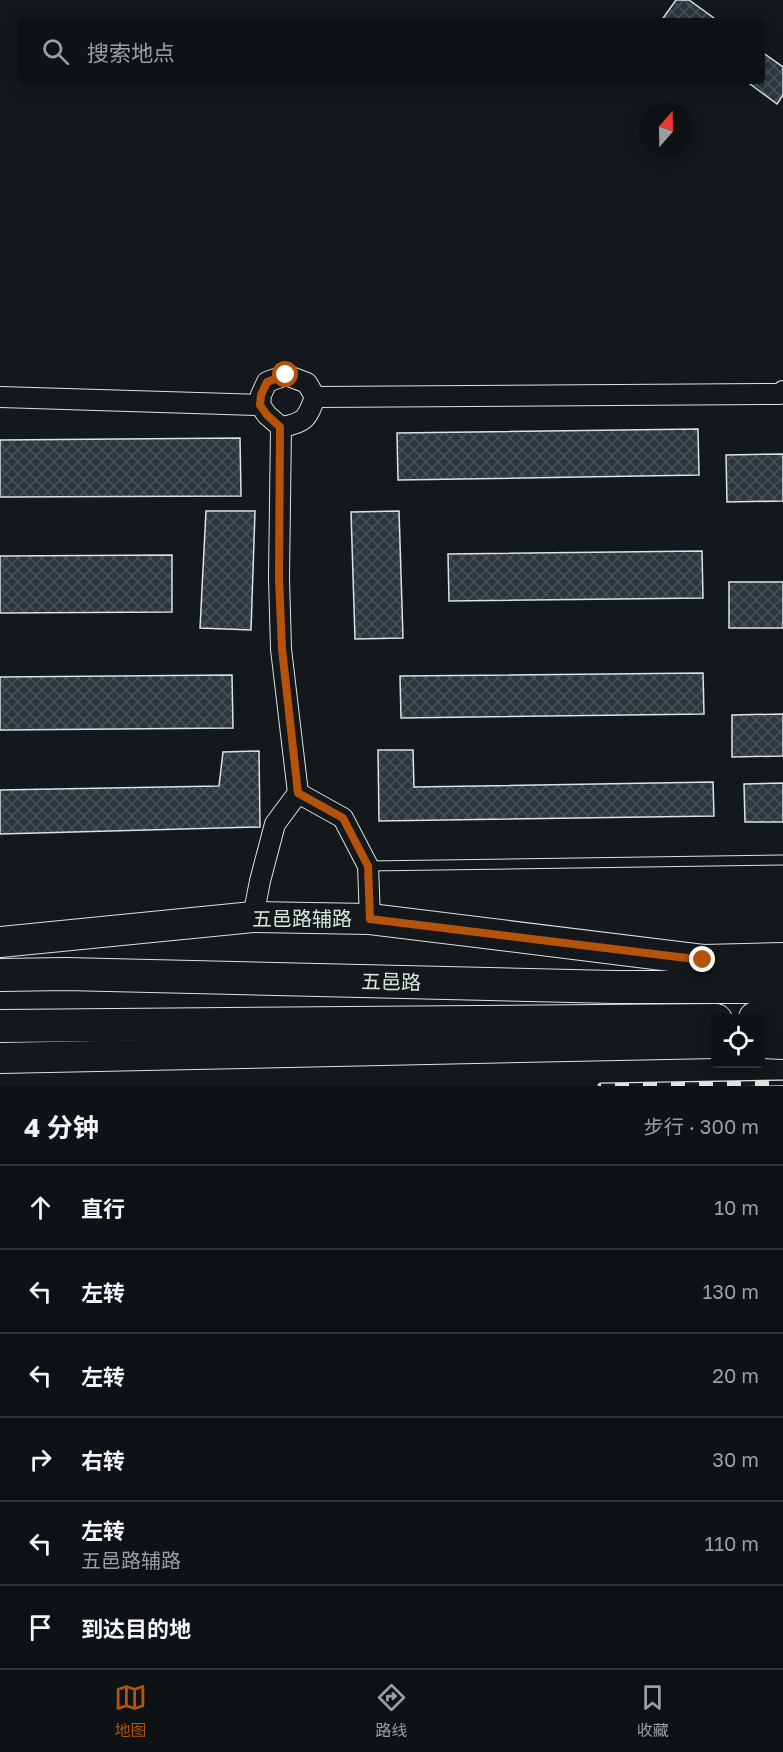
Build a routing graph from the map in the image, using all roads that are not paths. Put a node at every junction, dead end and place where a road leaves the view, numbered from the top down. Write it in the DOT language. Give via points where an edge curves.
graph roads {
  1 [pos="783,391"];
  2 [pos="0,397"];
  3 [pos="315,397"];
  4 [pos="260,405"];
  5 [pos="280,427"];
  6 [pos="298,793"];
  7 [pos="783,860"];
  8 [pos="368,866"];
  9 [pos="254,917"];
  10 [pos="370,919"];
  11 [pos="0,942"];
  12 [pos="783,958"];
  13 [pos="0,975"];
  14 [pos="783,979"];
  15 [pos="733,987"];
  16 [pos="783,987"];
  17 [pos="765,1018"];
  18 [pos="783,1018"];
  19 [pos="711,1020"];
  20 [pos="680,1021"];
  21 [pos="711,1024"];
  22 [pos="0,1026"];
  23 [pos="765,1030"];
  24 [pos="783,1032"];
  25 [pos="711,1043"];
  26 [pos="765,1043"];
  27 [pos="783,1044"];
  28 [pos="0,1058"];
  1 -- 3 [label="street"];
  2 -- 4 [label="street"];
  3 -- 4 [label="street" via="307,383 286,375 267,382"];
  3 -- 5 [label="street" via="308,415 299,424"];
  4 -- 5 [label="street"];
  5 -- 6 [label="street" via="282,649"];
  6 -- 8 [label="street" via="343,818"];
  6 -- 9 [label="street" via="275,824"];
  7 -- 8 [label="lane"];
  8 -- 10 [label="street"];
  9 -- 10 [label="main road, 五邑路辅路"];
  9 -- 11 [label="main road, 五邑路辅路"];
  10 -- 12 [label="main road, 五邑路辅路" via="703,960"];
  13 -- 15 [label="highway, 五邑路"];
  14 -- 15 [label="highway"];
  15 -- 16 [label="highway, 五邑路"];
  17 -- 18 [label="highway"];
  19 -- 20 [label="highway, 五邑路"];
  20 -- 21 [label="highway"];
  20 -- 22 [label="highway, 五邑路"];
  23 -- 24 [label="highway"];
  25 -- 28 [label="main road"];
  26 -- 27 [label="main road"];
}
